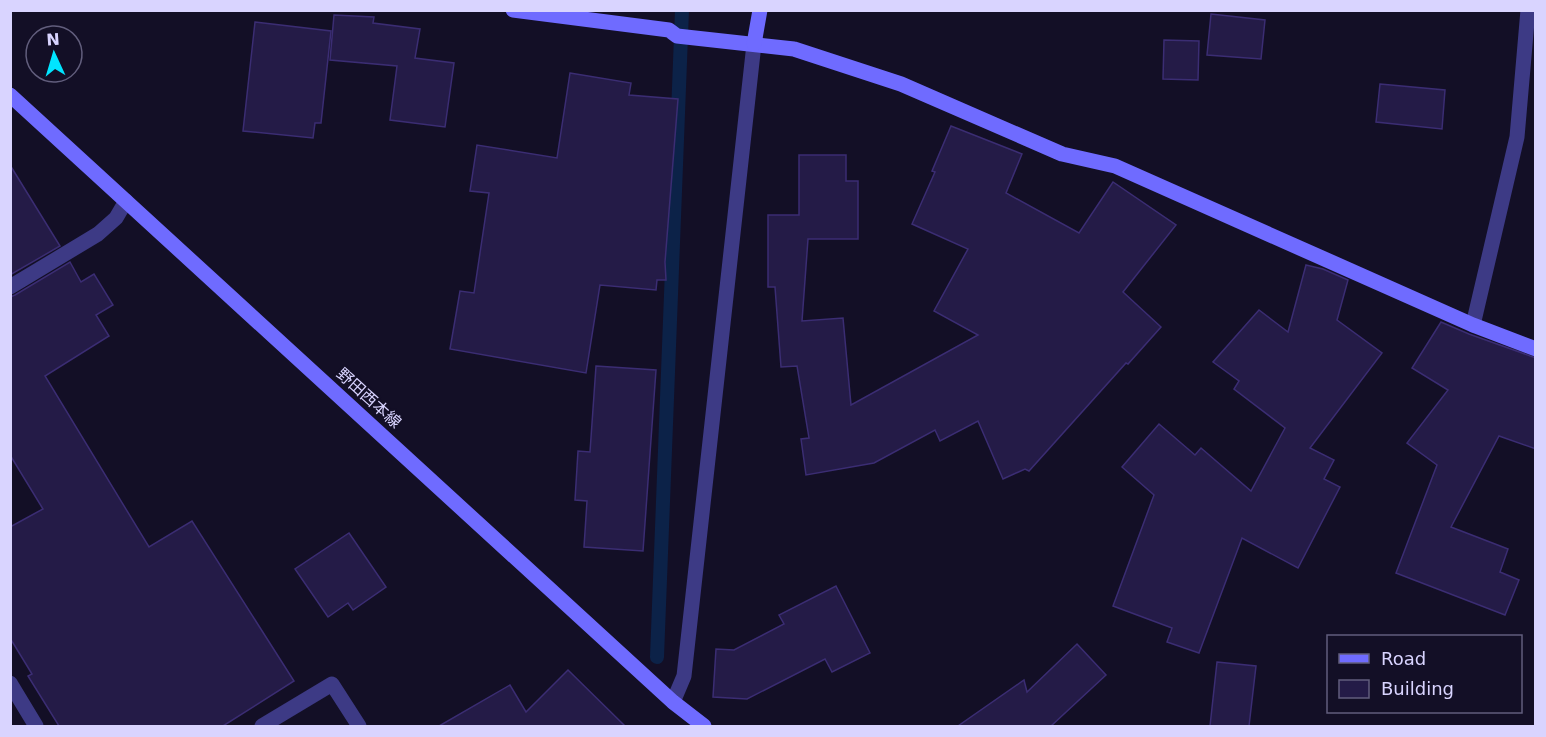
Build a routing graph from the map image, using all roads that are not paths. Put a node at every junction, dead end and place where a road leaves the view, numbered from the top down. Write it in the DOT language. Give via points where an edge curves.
graph roads {
  1 [pos="513,10"];
  2 [pos="760,10"];
  3 [pos="1528,10"];
  4 [pos="754,44"];
  5 [pos="10,95"];
  6 [pos="126,201"];
  7 [pos="10,287"];
  8 [pos="1473,325"];
  9 [pos="1536,349"];
  10 [pos="10,683"];
  11 [pos="673,702"];
  12 [pos="36,726"];
  13 [pos="262,726"];
  14 [pos="359,726"];
  15 [pos="703,726"];
  1 -- 4 [label="street"];
  2 -- 4 [label="street"];
  3 -- 8 [label="street" via="1517,137"];
  4 -- 8 [label="street" via="794,49 901,84 1062,154 1115,166"];
  4 -- 11 [label="street" via="684,676"];
  5 -- 6 [label="street, 野田西本線"];
  6 -- 7 [label="street" via="116,218 98,234"];
  6 -- 11 [label="street, 野田西本線"];
  8 -- 9 [label="street"];
  10 -- 12 [label="street"];
  11 -- 15 [label="street, 野田西本線"];
  13 -- 14 [label="street" via="332,684"];
}
